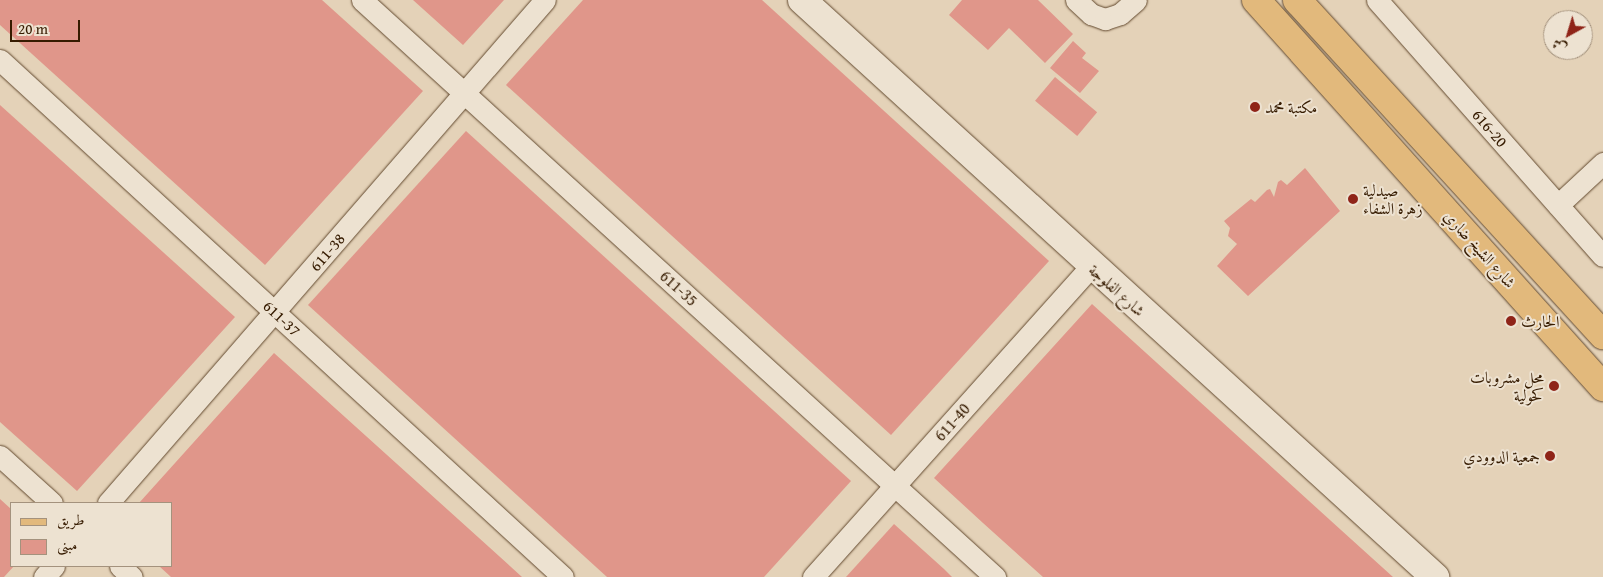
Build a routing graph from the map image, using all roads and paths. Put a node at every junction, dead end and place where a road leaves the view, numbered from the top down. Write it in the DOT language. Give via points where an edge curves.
graph roads {
  1 [pos="362,0"];
  2 [pos="545,0"];
  3 [pos="802,0"];
  4 [pos="1076,0"];
  5 [pos="1136,0"];
  6 [pos="1256,0"];
  7 [pos="1297,0"];
  8 [pos="1377,0"];
  9 [pos="0,60"];
  10 [pos="464,93"];
  11 [pos="1603,163"];
  12 [pos="1558,205"];
  13 [pos="1603,256"];
  14 [pos="1091,266"];
  15 [pos="274,312"];
  16 [pos="1603,335"];
  17 [pos="1603,387"];
  18 [pos="0,456"];
  19 [pos="895,486"];
  20 [pos="51,502"];
  21 [pos="109,502"];
  22 [pos="53,567"];
  23 [pos="121,567"];
  24 [pos="44,577"];
  25 [pos="132,577"];
  26 [pos="563,577"];
  27 [pos="813,577"];
  28 [pos="995,577"];
  29 [pos="1435,577"];
  1 -- 10 [label="street, 611-35"];
  2 -- 10 [label="street, 611-38"];
  3 -- 14 [label="street, شارع الفلوجة"];
  4 -- 5 [label="street" via="1091,14 1105,18 1120,14"];
  6 -- 17 [label="main road, شارع الشيخ ضاري"];
  7 -- 16 [label="main road, شارع الشيخ ضاري"];
  8 -- 12 [label="street, 616-20"];
  9 -- 15 [label="street, 611-37"];
  10 -- 15 [label="street, 611-38"];
  10 -- 19 [label="street, 611-35"];
  11 -- 12 [label="street"];
  12 -- 13 [label="street, 616-20"];
  14 -- 19 [label="street, 611-40"];
  14 -- 29 [label="street, شارع الفلوجة"];
  15 -- 21 [label="street, 611-38"];
  15 -- 26 [label="street, 611-37"];
  18 -- 20 [label="street"];
  19 -- 27 [label="street, 611-40"];
  19 -- 28 [label="street, 611-35"];
  22 -- 24 [label="street"];
  23 -- 25 [label="street"];
}
